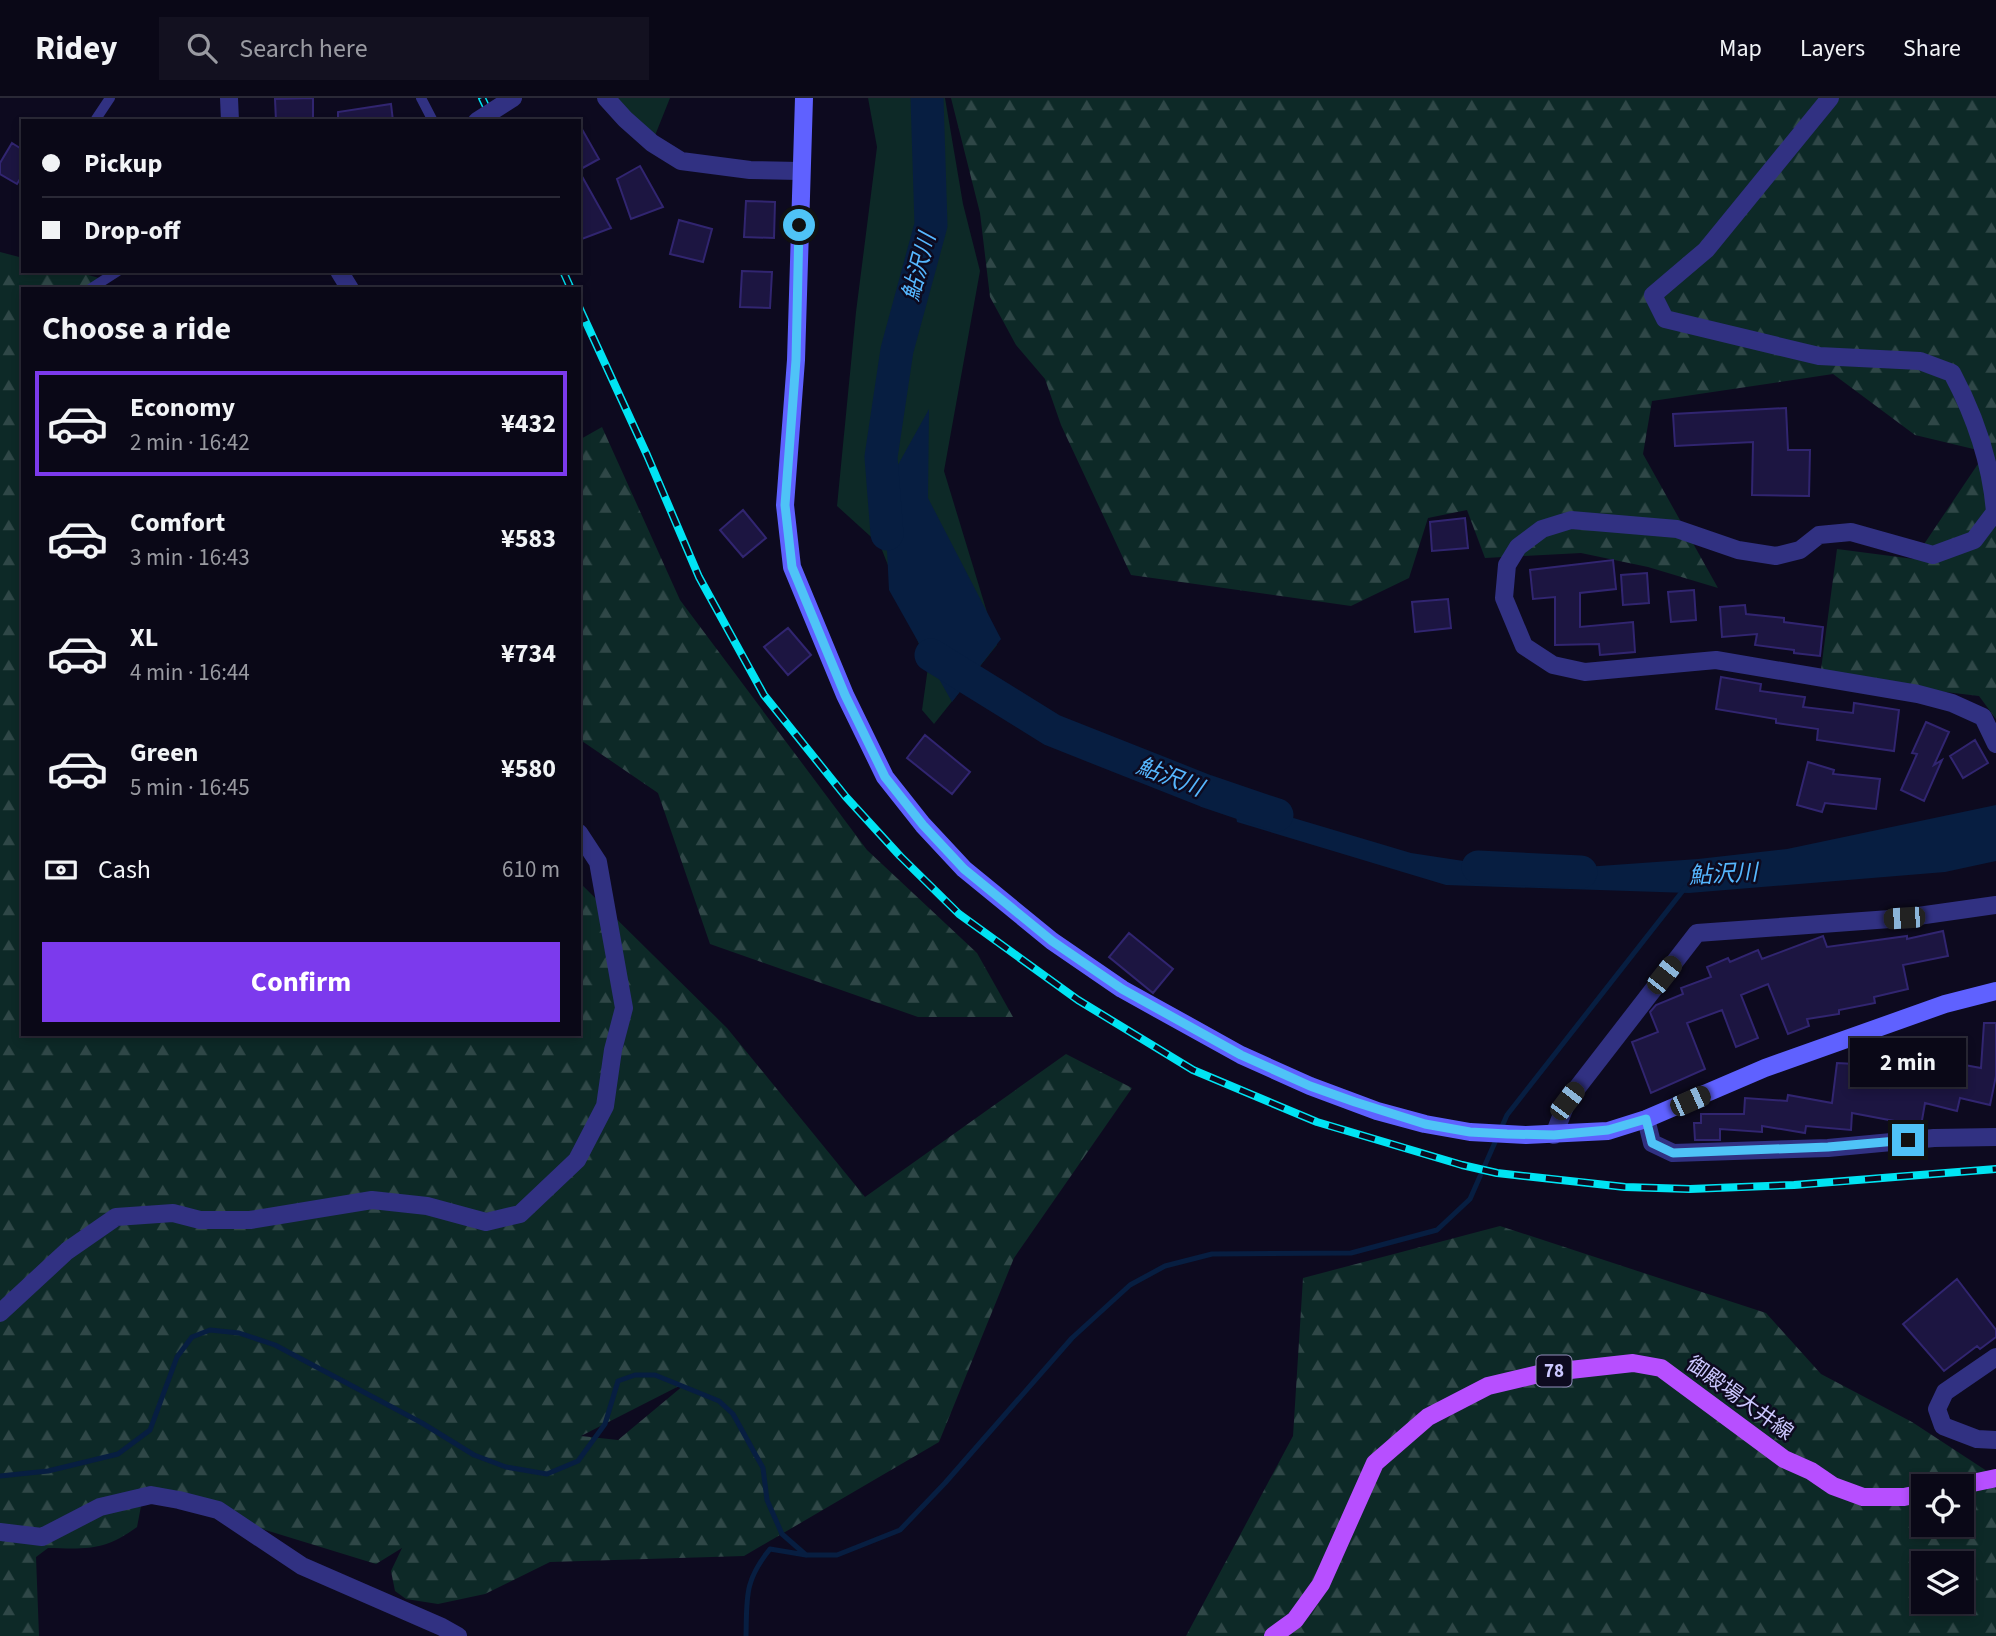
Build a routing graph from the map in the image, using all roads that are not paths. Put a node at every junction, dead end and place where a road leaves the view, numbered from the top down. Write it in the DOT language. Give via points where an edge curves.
graph roads {
  1 [pos="110,98"];
  2 [pos="229,98"];
  3 [pos="421,98"];
  4 [pos="513,98"];
  5 [pos="606,98"];
  6 [pos="804,98"];
  7 [pos="1830,98"];
  8 [pos="96,119"];
  9 [pos="230,119"];
  10 [pos="432,119"];
  11 [pos="480,119"];
  12 [pos="800,171"];
  13 [pos="115,273"];
  14 [pos="93,287"];
  15 [pos="1996,744"];
  16 [pos="581,837"];
  17 [pos="1996,905"];
  18 [pos="1996,991"];
  19 [pos="1646,1119"];
  20 [pos="1554,1135"];
  21 [pos="1996,1137"];
  22 [pos="0,1313"];
  23 [pos="1996,1357"];
  24 [pos="1996,1440"];
  25 [pos="1996,1478"];
  26 [pos="1974,1483"];
  27 [pos="1911,1496"];
  28 [pos="0,1532"];
  29 [pos="458,1636"];
  30 [pos="1273,1636"];
  1 -- 8 [label="lane"];
  2 -- 9 [label="street"];
  3 -- 10 [label="lane"];
  4 -- 11 [label="street, bridge"];
  5 -- 12 [label="street" via="652,143 681,161"];
  6 -- 12 [label="street"];
  7 -- 15 [label="street" via="1706,250 1653,295 1665,319 1819,356 1920,361 1952,373 1971,409 1993,482 1996,512 1974,540 1933,555 1851,532 1819,535 1800,550 1776,556 1738,550 1677,529 1571,520 1542,530 1518,547 1507,565 1504,598 1524,646 1553,665 1585,672 1716,660 1918,694 1952,702 1983,717"];
  12 -- 20 [label="street" via="796,360 785,505 792,567 885,777 964,869 1052,941 1122,989 1241,1055 1310,1086 1425,1124 1470,1132"];
  13 -- 14 [label="lane"];
  16 -- 22 [label="street" via="598,862 624,1008 605,1106 578,1160 520,1214 486,1222 427,1206 372,1200 250,1220 200,1220 173,1213 116,1217 67,1251"];
  17 -- 20 [label="street" via="1904,918 1697,933 1567,1101"];
  18 -- 19 [label="street" via="1945,1004 1765,1068"];
  19 -- 20 [label="street" via="1608,1130"];
  19 -- 21 [label="street" via="1652,1143 1673,1153"];
  23 -- 24 [label="street" via="1945,1392 1937,1409 1943,1426 1977,1440"];
  25 -- 26 [label="main road"];
  27 -- 30 [label="main road, 御殿場大井線 / 78" via="1863,1497 1833,1486 1784,1459 1661,1368 1633,1363 1543,1373 1488,1387 1428,1417 1375,1463 1321,1584 1295,1620"];
  28 -- 29 [label="street" via="43,1537 100,1507 151,1495 179,1500 218,1510 302,1566"];
}
